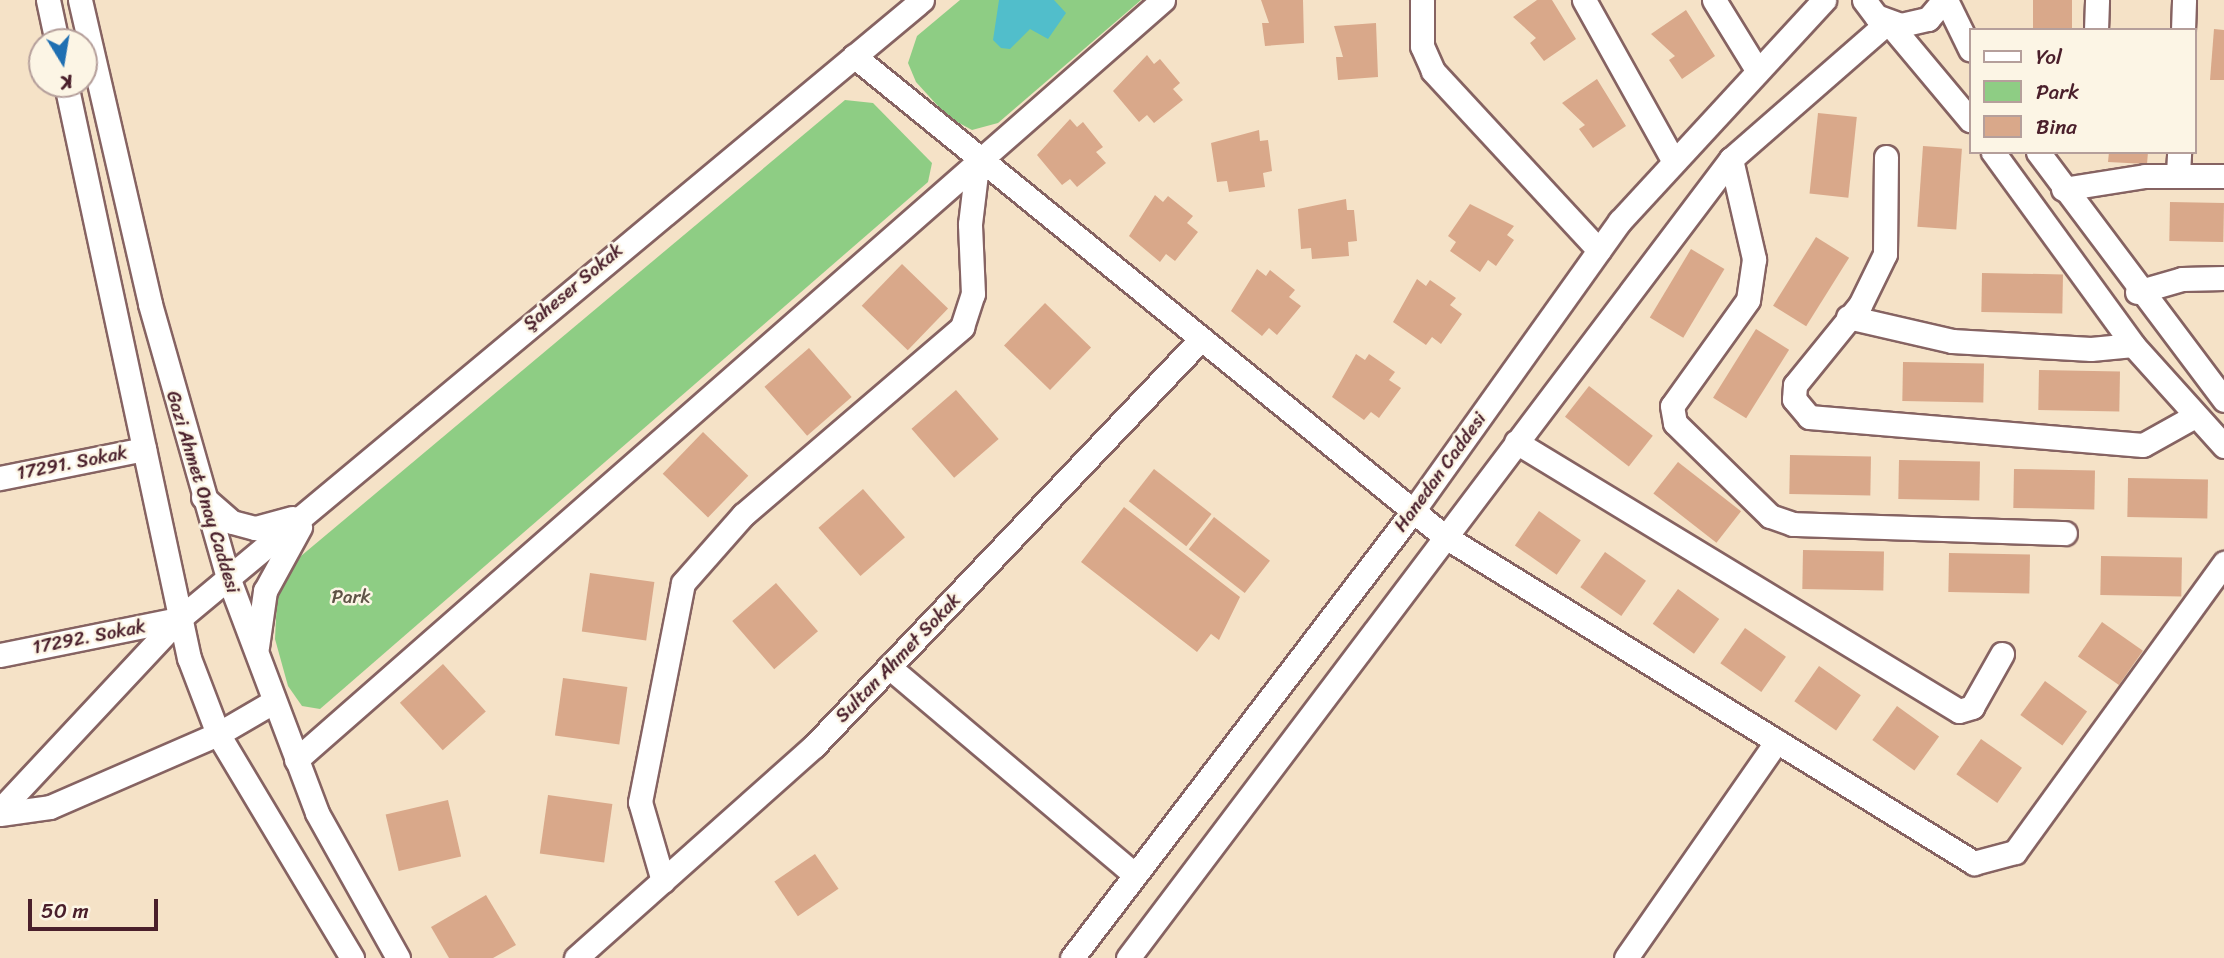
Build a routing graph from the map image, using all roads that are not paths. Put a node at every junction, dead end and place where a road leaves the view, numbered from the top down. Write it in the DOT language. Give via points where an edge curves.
graph roads {
  1 [pos="48,0"];
  2 [pos="80,0"];
  3 [pos="922,0"];
  4 [pos="1163,0"];
  5 [pos="1422,0"];
  6 [pos="1584,0"];
  7 [pos="1714,0"];
  8 [pos="1824,0"];
  9 [pos="1864,0"];
  10 [pos="1945,0"];
  11 [pos="2097,0"];
  12 [pos="2184,0"];
  13 [pos="1888,22"];
  14 [pos="54,28"];
  15 [pos="2096,28"];
  16 [pos="2183,28"];
  17 [pos="1968,45"];
  18 [pos="854,56"];
  19 [pos="1758,70"];
  20 [pos="69,98"];
  21 [pos="1968,118"];
  22 [pos="1994,154"];
  23 [pos="2039,154"];
  24 [pos="978,157"];
  25 [pos="1886,157"];
  26 [pos="1731,159"];
  27 [pos="1674,162"];
  28 [pos="2178,163"];
  29 [pos="2224,176"];
  30 [pos="2063,189"];
  31 [pos="1599,250"];
  32 [pos="2224,278"];
  33 [pos="2137,292"];
  34 [pos="1848,317"];
  35 [pos="1202,339"];
  36 [pos="2133,345"];
  37 [pos="2224,400"];
  38 [pos="2196,416"];
  39 [pos="1516,442"];
  40 [pos="2224,446"];
  41 [pos="144,449"];
  42 [pos="0,478"];
  43 [pos="201,496"];
  44 [pos="311,510"];
  45 [pos="1413,511"];
  46 [pos="2065,533"];
  47 [pos="1444,536"];
  48 [pos="2224,563"];
  49 [pos="228,577"];
  50 [pos="178,619"];
  51 [pos="2002,654"];
  52 [pos="0,655"];
  53 [pos="257,657"];
  54 [pos="889,667"];
  55 [pos="273,702"];
  56 [pos="218,734"];
  57 [pos="1777,741"];
  58 [pos="296,760"];
  59 [pos="0,812"];
  60 [pos="1135,875"];
  61 [pos="663,881"];
  62 [pos="352,958"];
  63 [pos="398,958"];
  64 [pos="576,958"];
  65 [pos="1072,958"];
  66 [pos="1128,958"];
  67 [pos="1626,958"];
  1 -- 14 [label="street"];
  2 -- 43 [label="street, Gazi Ahmet Onay Caddesi"];
  3 -- 18 [label="street, Şaheser Sokak"];
  4 -- 24 [label="street"];
  5 -- 31 [label="street" via="1422,46 1433,71"];
  6 -- 27 [label="street"];
  7 -- 19 [label="street"];
  8 -- 19 [label="street, Hanedan Caddesi"];
  9 -- 13 [label="street"];
  10 -- 13 [label="street" via="1915,24"];
  10 -- 17 [label="street"];
  11 -- 15 [label="street"];
  12 -- 16 [label="street"];
  13 -- 21 [label="street"];
  13 -- 26 [label="street"];
  18 -- 24 [label="street"];
  18 -- 44 [label="street, Şaheser Sokak"];
  19 -- 27 [label="street, Hanedan Caddesi"];
  20 -- 41 [label="street, Gazi Ahmet Onay Caddesi"];
  22 -- 36 [label="street"];
  23 -- 30 [label="street"];
  24 -- 35 [label="street"];
  24 -- 58 [label="street"];
  24 -- 61 [label="street" via="970,224 973,294 962,327 743,515 683,583 640,802"];
  25 -- 34 [label="street" via="1885,254"];
  26 -- 39 [label="street"];
  26 -- 46 [label="street" via="1754,259 1748,300 1671,407 1675,423 1770,516 1793,524"];
  27 -- 31 [label="street, Hanedan Caddesi"];
  28 -- 29 [label="street"];
  28 -- 30 [label="street"];
  30 -- 33 [label="street"];
  31 -- 45 [label="street, Hanedan Caddesi"];
  32 -- 33 [label="street" via="2182,279"];
  33 -- 37 [label="street"];
  34 -- 36 [label="street" via="1952,341 2091,349"];
  34 -- 38 [label="street" via="1795,385 1794,399 1809,417 2143,445"];
  35 -- 45 [label="street"];
  35 -- 54 [label="street, Sultan Ahmet Sokak"];
  36 -- 38 [label="street"];
  38 -- 40 [label="street"];
  39 -- 47 [label="street"];
  39 -- 51 [label="street" via="1959,711 1972,707"];
  41 -- 42 [label="street, 17291. Sokak"];
  41 -- 50 [label="street, Gazi Ahmet Onay Caddesi"];
  43 -- 44 [label="street" via="232,522 255,528"];
  43 -- 49 [label="street, Gazi Ahmet Onay Caddesi"];
  44 -- 49 [label="street, Şaheser Sokak"];
  44 -- 53 [label="street" via="265,591"];
  45 -- 47 [label="street"];
  45 -- 60 [label="street, Hanedan Caddesi"];
  47 -- 57 [label="street"];
  47 -- 66 [label="street"];
  48 -- 57 [label="street" via="2015,852 1996,861 1975,863"];
  49 -- 50 [label="street, Şaheser Sokak"];
  49 -- 53 [label="street, Gazi Ahmet Onay Caddesi"];
  50 -- 52 [label="street, 17292. Sokak"];
  50 -- 56 [label="street, Gazi Ahmet Onay Caddesi"];
  50 -- 59 [label="street, Şaheser Sokak"];
  53 -- 55 [label="street, Gazi Ahmet Onay Caddesi"];
  54 -- 60 [label="street"];
  54 -- 61 [label="street, Sultan Ahmet Sokak" via="814,746"];
  55 -- 56 [label="street"];
  55 -- 58 [label="street, Gazi Ahmet Onay Caddesi"];
  56 -- 59 [label="street" via="50,807"];
  56 -- 62 [label="street, Gazi Ahmet Onay Caddesi"];
  57 -- 67 [label="street"];
  58 -- 63 [label="street, Gazi Ahmet Onay Caddesi" via="333,848"];
  60 -- 65 [label="street, Hanedan Caddesi"];
  61 -- 64 [label="street, Sultan Ahmet Sokak"];
}
